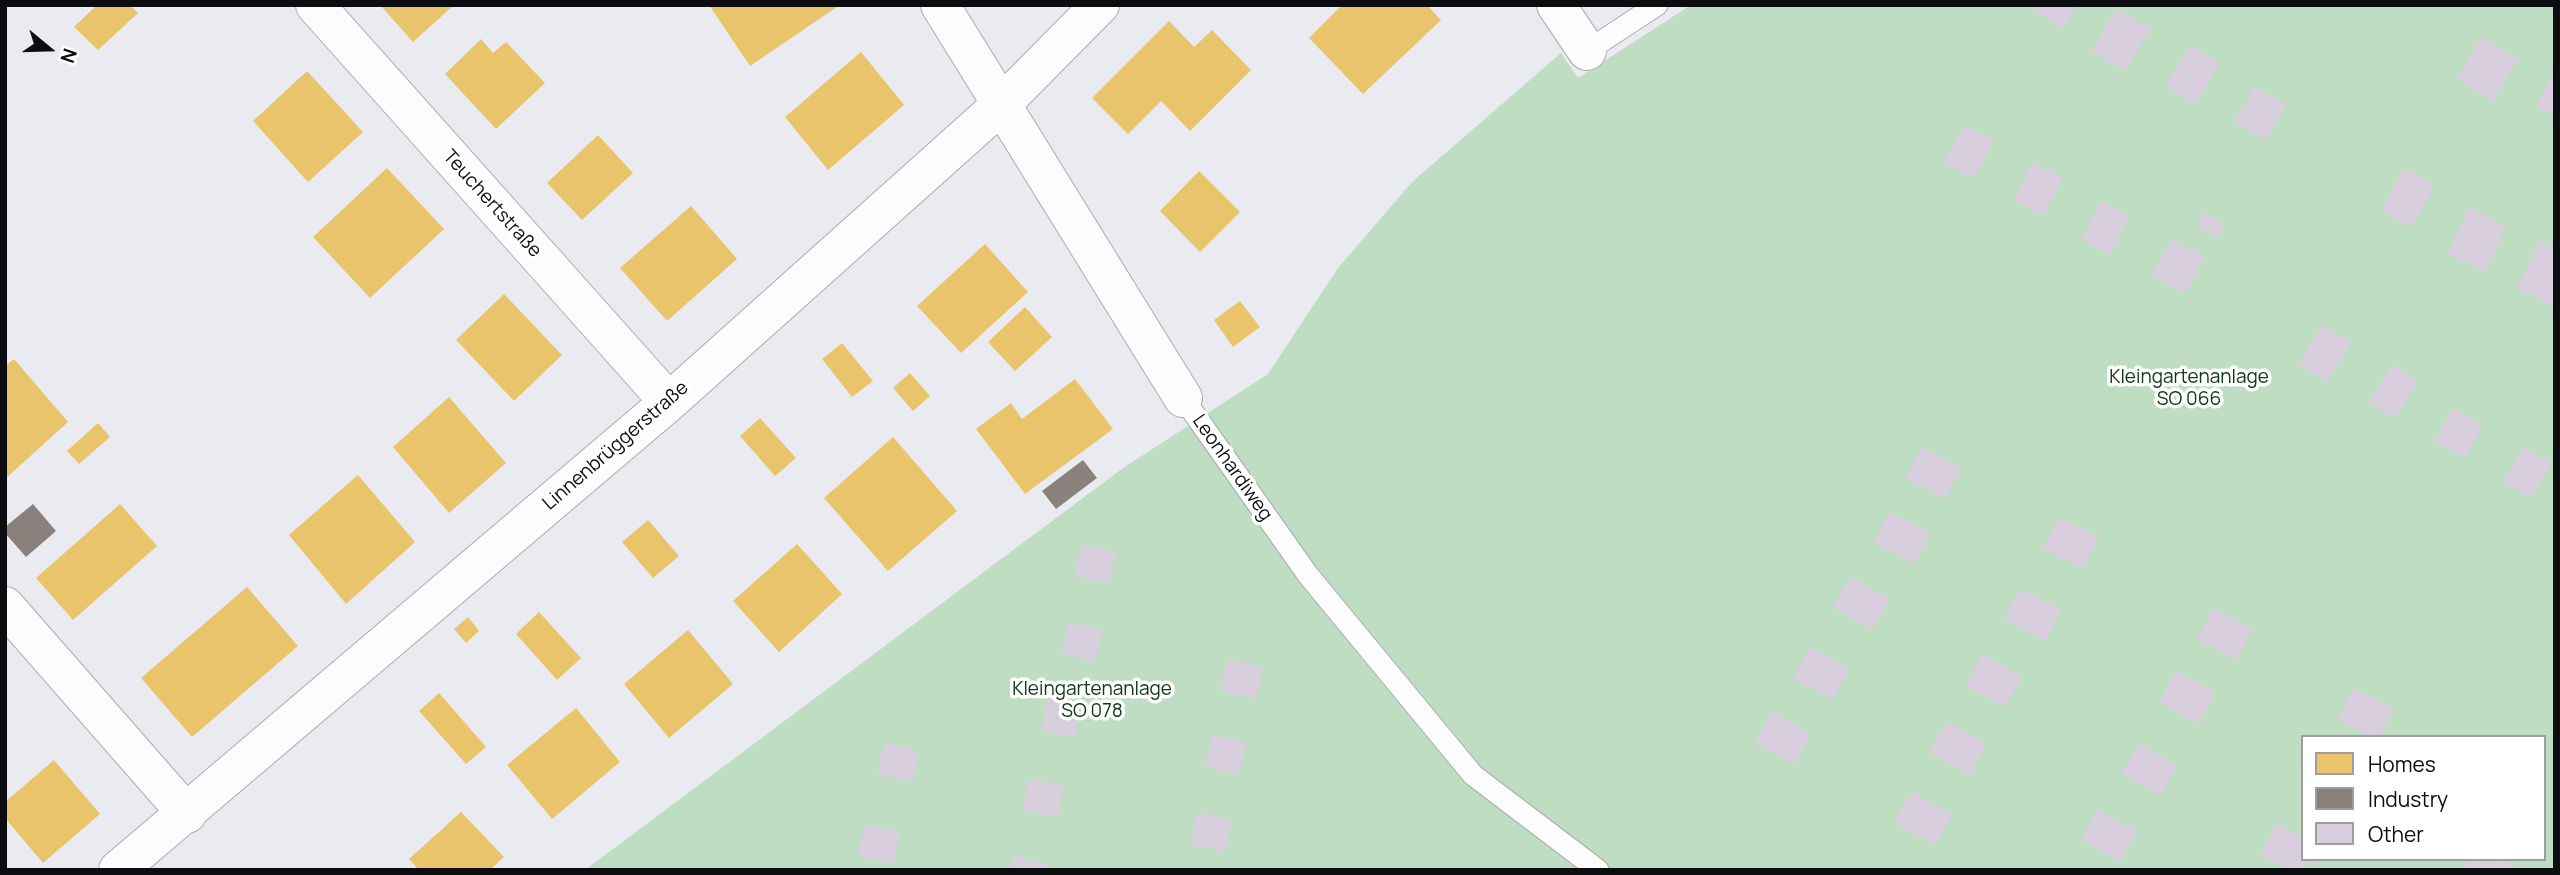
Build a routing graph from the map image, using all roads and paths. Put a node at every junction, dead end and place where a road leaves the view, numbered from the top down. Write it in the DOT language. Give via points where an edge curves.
graph roads {
  1 [pos="315,5"];
  2 [pos="940,5"];
  3 [pos="1100,5"];
  4 [pos="1556,5"];
  5 [pos="1657,5"];
  6 [pos="1587,51"];
  7 [pos="1001,105"];
  8 [pos="1183,398"];
  9 [pos="669,402"];
  10 [pos="5,606"];
  11 [pos="187,814"];
  12 [pos="118,870"];
  13 [pos="1598,870"];
  1 -- 9 [label="street, Teuchertstraße"];
  2 -- 7 [label="street, Leonhardiweg"];
  3 -- 7 [label="street, Linnenbrüggerstraße"];
  4 -- 6 [label="street"];
  5 -- 6 [label="lane"];
  7 -- 8 [label="street, Leonhardiweg"];
  7 -- 9 [label="street, Linnenbrüggerstraße"];
  8 -- 13 [label="lane, Leonhardiweg" via="1308,575 1473,775"];
  9 -- 11 [label="street, Linnenbrüggerstraße"];
  10 -- 11 [label="street"];
  11 -- 12 [label="street, Linnenbrüggerstraße"];
}
